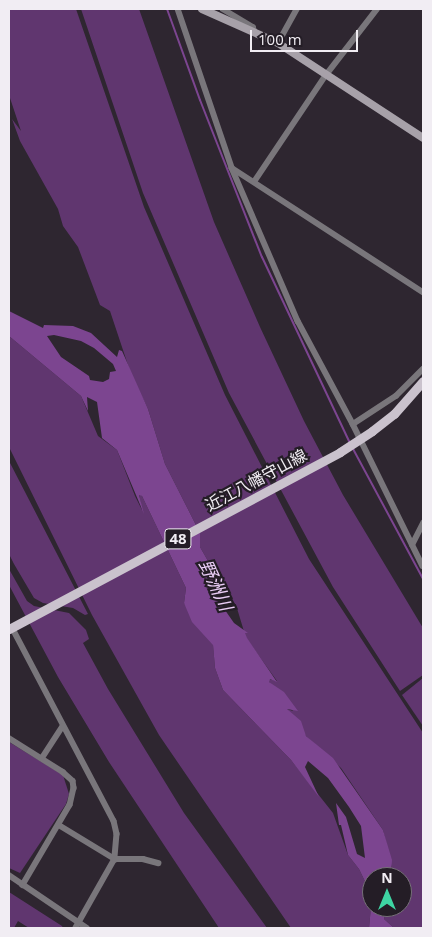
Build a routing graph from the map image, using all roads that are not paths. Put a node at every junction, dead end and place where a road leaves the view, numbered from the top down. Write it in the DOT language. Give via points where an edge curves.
graph roads {
  1 [pos="178,9"];
  2 [pos="202,9"];
  3 [pos="223,9"];
  4 [pos="297,9"];
  5 [pos="377,9"];
  6 [pos="255,32"];
  7 [pos="278,43"];
  8 [pos="326,74"];
  9 [pos="423,138"];
  10 [pos="232,168"];
  11 [pos="254,182"];
  12 [pos="423,292"];
  13 [pos="423,369"];
  14 [pos="423,381"];
  15 [pos="354,424"];
  16 [pos="423,523"];
  17 [pos="412,545"];
  18 [pos="423,566"];
  19 [pos="10,628"];
  20 [pos="62,727"];
  21 [pos="9,738"];
  22 [pos="42,758"];
  23 [pos="58,825"];
  24 [pos="116,860"];
  25 [pos="158,863"];
  26 [pos="9,875"];
  27 [pos="23,884"];
  28 [pos="77,926"];
  29 [pos="88,928"];
  1 -- 10 [label="street"];
  2 -- 6 [label="street"];
  3 -- 6 [label="street" via="253,27"];
  4 -- 7 [label="street"];
  5 -- 8 [label="street"];
  6 -- 7 [label="street"];
  7 -- 8 [label="street"];
  8 -- 9 [label="street"];
  8 -- 11 [label="street"];
  10 -- 11 [label="street"];
  10 -- 15 [label="street" via="298,322"];
  11 -- 12 [label="street"];
  13 -- 15 [label="street" via="396,396"];
  14 -- 19 [label="main road, 近江八幡守山線 / 48, bridge" via="394,414 338,454"];
  15 -- 17 [label="street"];
  16 -- 17 [label="street"];
  17 -- 18 [label="street"];
  19 -- 20 [label="street"];
  20 -- 22 [label="street"];
  20 -- 24 [label="street" via="69,734 114,821"];
  21 -- 22 [label="street"];
  22 -- 23 [label="street" via="73,781 73,796"];
  23 -- 24 [label="street"];
  23 -- 27 [label="street"];
  24 -- 25 [label="street" via="143,859"];
  24 -- 28 [label="street"];
  26 -- 27 [label="street"];
  27 -- 28 [label="street"];
  28 -- 29 [label="street"];
}
